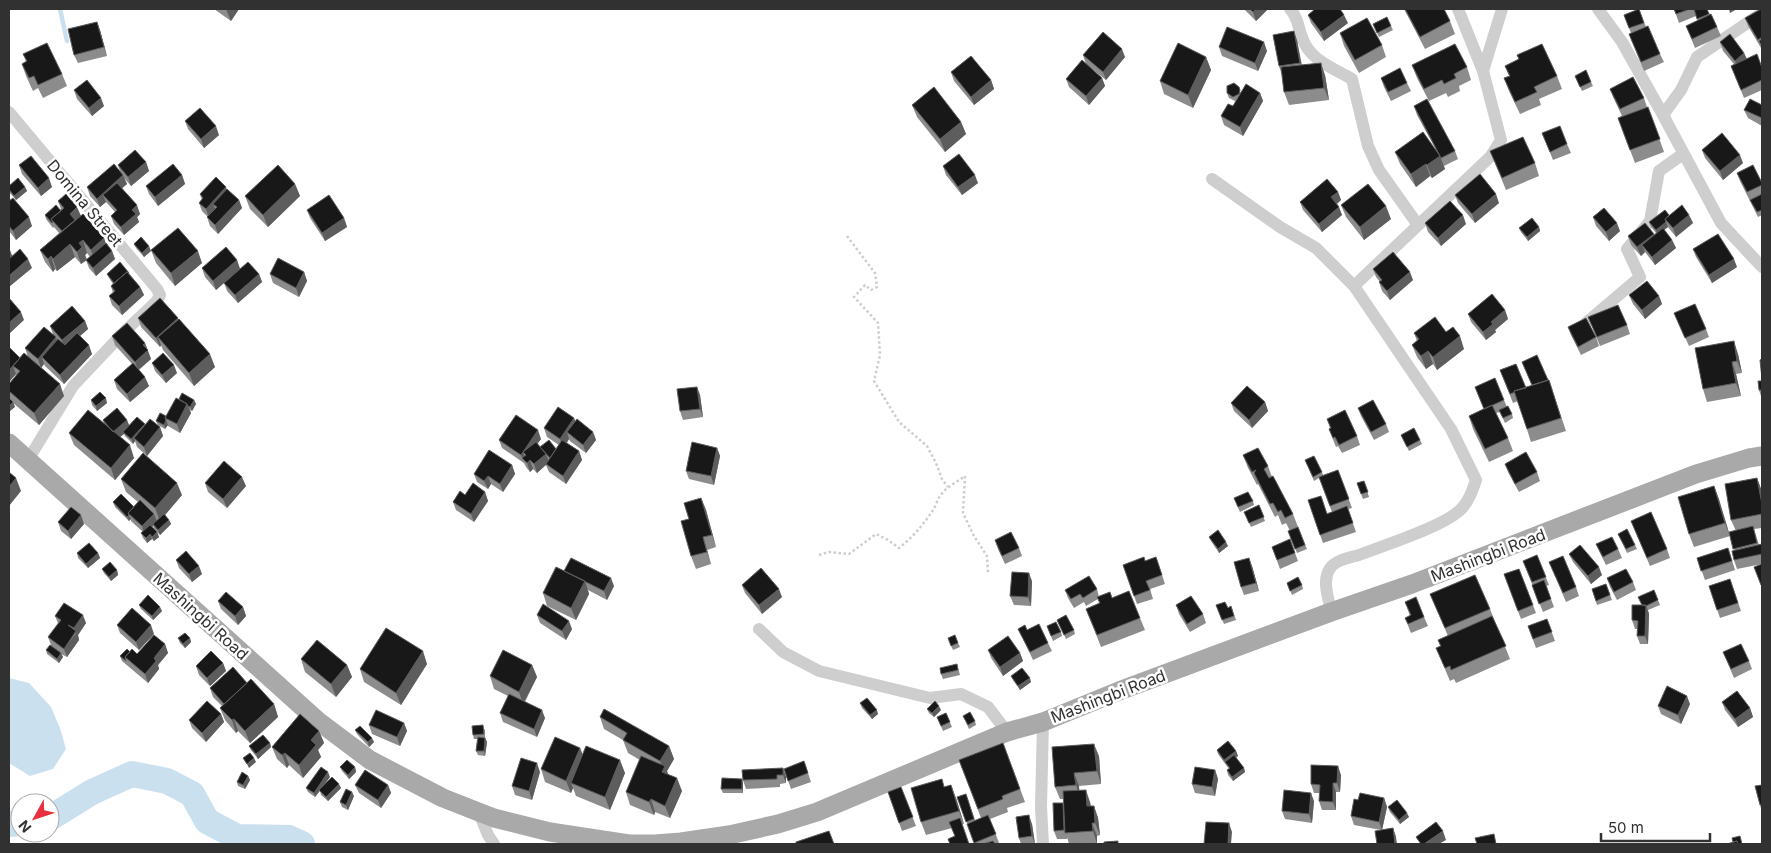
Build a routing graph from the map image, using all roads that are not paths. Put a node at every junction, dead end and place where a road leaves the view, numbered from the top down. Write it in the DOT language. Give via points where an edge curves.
graph roads {
  1 [pos="1290,9"];
  2 [pos="1458,9"];
  3 [pos="1502,9"];
  4 [pos="1598,9"];
  5 [pos="1762,12"];
  6 [pos="1483,71"];
  7 [pos="9,112"];
  8 [pos="1663,115"];
  9 [pos="1683,154"];
  10 [pos="1212,179"];
  11 [pos="1418,225"];
  12 [pos="1762,267"];
  13 [pos="1354,286"];
  14 [pos="1587,322"];
  15 [pos="9,443"];
  16 [pos="1762,456"];
  17 [pos="28,460"];
  18 [pos="1331,612"];
  19 [pos="759,629"];
  20 [pos="1043,722"];
  21 [pos="1007,732"];
  22 [pos="479,813"];
  23 [pos="494,844"];
  24 [pos="1043,844"];
  1 -- 11 [label="street" via="1296,14 1302,39 1314,58 1352,79 1368,146 1379,170"];
  2 -- 6 [label="street"];
  3 -- 6 [label="street"];
  4 -- 8 [label="street" via="1622,42"];
  5 -- 8 [label="street" via="1697,57"];
  6 -- 11 [label="street" via="1501,140 1492,156"];
  7 -- 17 [label="street, Domina Street" via="160,295 158,301 73,386"];
  8 -- 9 [label="street"];
  9 -- 12 [label="street" via="1721,223"];
  9 -- 14 [label="street" via="1659,171 1650,221 1627,249 1640,277"];
  10 -- 13 [label="street" via="1316,248"];
  11 -- 13 [label="street"];
  13 -- 18 [label="street" via="1451,429 1476,480 1472,494 1462,508 1446,520 1332,565 1326,584"];
  15 -- 17 [label="main road, Mashingbi Road"];
  16 -- 18 [label="main road, Mashingbi Road" via="1696,474"];
  17 -- 22 [label="main road, Mashingbi Road" via="318,721 370,760"];
  18 -- 20 [label="main road, Mashingbi Road"];
  19 -- 21 [label="street" via="783,652 818,671 930,698 961,694 988,707"];
  20 -- 21 [label="main road, Mashingbi Road"];
  20 -- 24 [label="street"];
  21 -- 22 [label="main road, Mashingbi Road" via="817,812 778,824 701,839 629,844 550,832"];
  22 -- 23 [label="street"];
}
